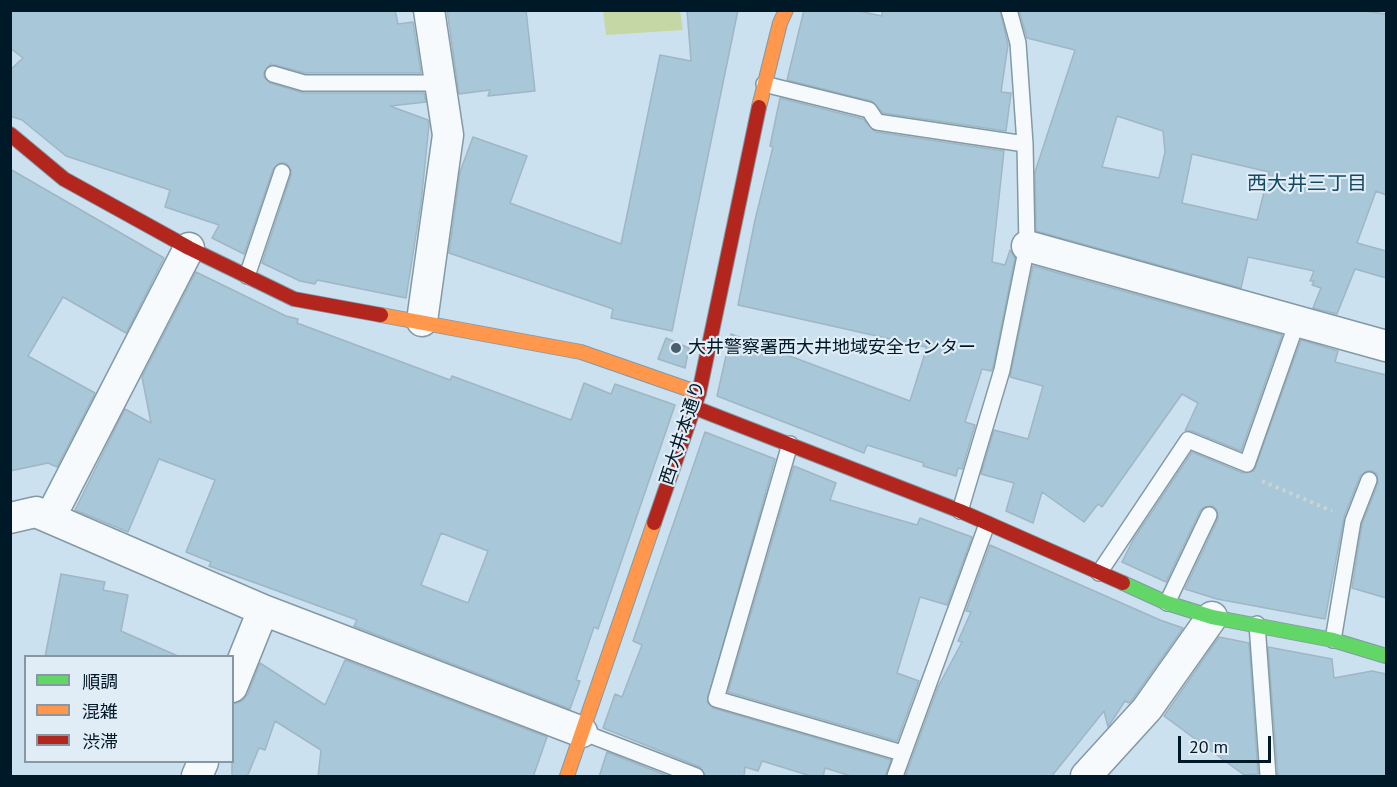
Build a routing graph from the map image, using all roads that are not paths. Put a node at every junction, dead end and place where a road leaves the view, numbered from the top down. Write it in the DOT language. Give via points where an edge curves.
graph roads {
  1 [pos="429,10"];
  2 [pos="786,10"];
  3 [pos="1009,10"];
  4 [pos="273,74"];
  5 [pos="440,83"];
  6 [pos="764,84"];
  7 [pos="10,134"];
  8 [pos="1025,144"];
  9 [pos="282,172"];
  10 [pos="1026,246"];
  11 [pos="189,248"];
  12 [pos="247,276"];
  13 [pos="422,321"];
  14 [pos="1297,322"];
  15 [pos="1386,346"];
  16 [pos="699,393"];
  17 [pos="693,407"];
  18 [pos="790,444"];
  19 [pos="1369,480"];
  20 [pos="960,511"];
  21 [pos="1209,515"];
  22 [pos="10,518"];
  23 [pos="50,518"];
  24 [pos="987,524"];
  25 [pos="1099,573"];
  26 [pos="1167,603"];
  27 [pos="263,610"];
  28 [pos="1212,617"];
  29 [pos="1257,624"];
  30 [pos="1333,640"];
  31 [pos="1386,656"];
  32 [pos="234,682"];
  33 [pos="582,732"];
  34 [pos="902,753"];
  35 [pos="202,763"];
  36 [pos="196,777"];
  37 [pos="567,777"];
  38 [pos="696,777"];
  39 [pos="895,777"];
  40 [pos="1086,777"];
  41 [pos="1268,777"];
  1 -- 5 [label="street"];
  2 -- 6 [label="street, 西大井本通り"];
  3 -- 8 [label="lane" via="1018,43"];
  4 -- 5 [label="lane" via="304,83"];
  5 -- 13 [label="street" via="448,135"];
  6 -- 8 [label="lane" via="869,110 877,122"];
  6 -- 16 [label="street, 西大井本通り"];
  7 -- 11 [label="street" via="64,179"];
  8 -- 10 [label="lane"];
  9 -- 12 [label="lane"];
  10 -- 14 [label="street"];
  10 -- 20 [label="lane" via="1002,370"];
  11 -- 12 [label="street"];
  11 -- 23 [label="street"];
  12 -- 13 [label="street" via="294,299"];
  13 -- 16 [label="street" via="581,352"];
  14 -- 15 [label="street"];
  14 -- 25 [label="lane" via="1247,464 1188,440"];
  16 -- 17 [label="street, 西大井本通り"];
  17 -- 18 [label="street"];
  17 -- 33 [label="street, 西大井本通り"];
  18 -- 20 [label="street"];
  18 -- 34 [label="lane" via="716,699"];
  19 -- 30 [label="lane" via="1353,521"];
  20 -- 24 [label="street"];
  21 -- 26 [label="lane"];
  22 -- 23 [label="street" via="36,512"];
  23 -- 27 [label="street"];
  24 -- 25 [label="street"];
  24 -- 34 [label="lane"];
  25 -- 26 [label="street"];
  26 -- 28 [label="street"];
  27 -- 32 [label="street"];
  27 -- 33 [label="street"];
  28 -- 29 [label="street"];
  28 -- 40 [label="street" via="1147,708"];
  29 -- 30 [label="street"];
  29 -- 41 [label="lane"];
  30 -- 31 [label="street"];
  33 -- 37 [label="street, 西大井本通り"];
  33 -- 38 [label="lane"];
  34 -- 39 [label="lane"];
  35 -- 36 [label="street"];
}
